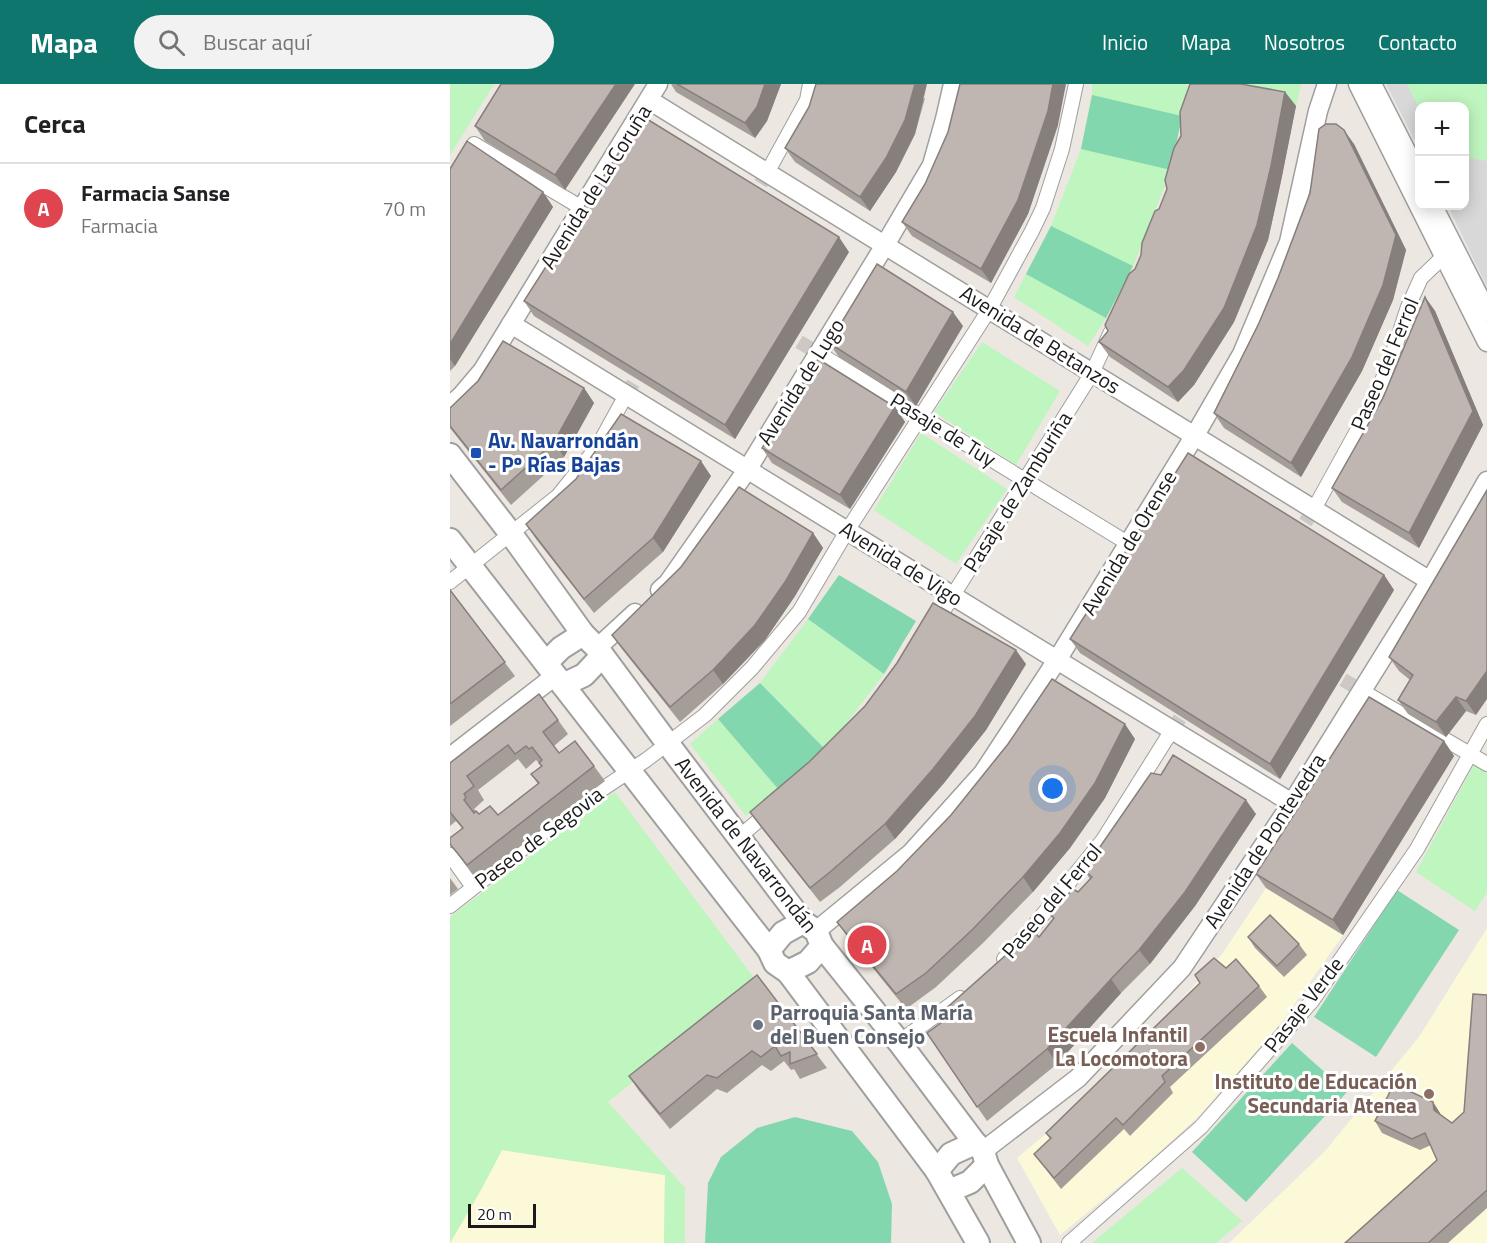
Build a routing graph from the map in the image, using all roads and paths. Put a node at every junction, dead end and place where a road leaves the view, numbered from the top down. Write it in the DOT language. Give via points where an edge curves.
graph roads {
  1 [pos="810,84"];
  2 [pos="953,84"];
  3 [pos="1076,84"];
  4 [pos="1328,84"];
  5 [pos="1358,84"];
  6 [pos="1372,84"];
  7 [pos="653,92"];
  8 [pos="474,144"];
  9 [pos="1415,170"];
  10 [pos="767,173"];
  11 [pos="582,208"];
  12 [pos="1435,210"];
  13 [pos="885,245"];
  14 [pos="1444,255"];
  15 [pos="989,309"];
  16 [pos="1487,312"];
  17 [pos="1117,318"];
  18 [pos="512,324"];
  19 [pos="1487,342"];
  20 [pos="818,353"];
  21 [pos="1092,373"];
  22 [pos="626,395"];
  23 [pos="450,405"];
  24 [pos="921,416"];
  25 [pos="1195,435"];
  26 [pos="450,455"];
  27 [pos="747,470"];
  28 [pos="1025,480"];
  29 [pos="1487,481"];
  30 [pos="1314,509"];
  31 [pos="847,531"];
  32 [pos="511,534"];
  33 [pos="450,540"];
  34 [pos="1129,544"];
  35 [pos="470,566"];
  36 [pos="1430,581"];
  37 [pos="450,582"];
  38 [pos="953,596"];
  39 [pos="929,633"];
  40 [pos="594,646"];
  41 [pos="1058,660"];
  42 [pos="555,674"];
  43 [pos="1362,691"];
  44 [pos="1487,724"];
  45 [pos="1172,730"];
  46 [pos="668,744"];
  47 [pos="1470,754"];
  48 [pos="450,758"];
  49 [pos="1487,764"];
  50 [pos="629,772"];
  51 [pos="781,802"];
  52 [pos="1292,803"];
  53 [pos="739,837"];
  54 [pos="450,855"];
  55 [pos="473,887"];
  56 [pos="450,906"];
  57 [pos="814,933"];
  58 [pos="769,950"];
  59 [pos="993,970"];
  60 [pos="788,972"];
  61 [pos="969,991"];
  62 [pos="899,1042"];
  63 [pos="982,1153"];
  64 [pos="937,1171"];
  65 [pos="949,1191"];
  66 [pos="978,1243"];
  67 [pos="1029,1243"];
  68 [pos="1069,1243"];
  1 -- 10 [label="street" via="807,100"];
  2 -- 13 [label="street, Avenida de Lugo" via="932,165"];
  3 -- 15 [label="street, Paseo de Segovia" via="1062,149 1043,208"];
  4 -- 25 [label="street, Avenida de Orense" via="1318,111 1289,242 1242,354"];
  5 -- 14 [label="street"];
  6 -- 9 [label="street"];
  7 -- 10 [label="street, Avenida de Betanzos"];
  7 -- 11 [label="street, Avenida de La Coruña"];
  8 -- 11 [label="street"];
  10 -- 13 [label="street, Avenida de Betanzos"];
  11 -- 18 [label="street, Avenida de La Coruña"];
  12 -- 16 [label="street"];
  13 -- 15 [label="street, Avenida de Betanzos"];
  13 -- 20 [label="street, Avenida de Lugo"];
  14 -- 19 [label="street"];
  14 -- 30 [label="street, Paseo del Ferrol" via="1421,278 1380,386"];
  15 -- 21 [label="street, Avenida de Betanzos"];
  15 -- 24 [label="street, Paseo de Segovia"];
  17 -- 21 [label="street, Pasaje de Zamburiña"];
  18 -- 22 [label="street, Avenida de Vigo"];
  18 -- 23 [label="street, Avenida de La Coruña" via="483,370"];
  20 -- 24 [label="street, Pasaje de Tuy"];
  20 -- 27 [label="street, Avenida de Lugo"];
  21 -- 25 [label="street, Avenida de Betanzos"];
  21 -- 28 [label="street, Pasaje de Zamburiña"];
  22 -- 27 [label="street, Avenida de Vigo"];
  22 -- 32 [label="street" via="597,446 558,496"];
  24 -- 28 [label="street, Pasaje de Tuy"];
  24 -- 31 [label="street, Paseo de Segovia"];
  25 -- 30 [label="street, Avenida de Betanzos"];
  25 -- 34 [label="street, Avenida de Orense"];
  26 -- 32 [label="street, Avenida de Navarrondán"];
  27 -- 31 [label="street, Avenida de Vigo"];
  27 -- 40 [label="street, Avenida de Lugo" via="668,583"];
  28 -- 34 [label="street, Pasaje de Tuy"];
  28 -- 38 [label="street, Pasaje de Zamburiña"];
  29 -- 36 [label="street, Avenida de Pontevedra"];
  30 -- 36 [label="street, Avenida de Betanzos"];
  31 -- 38 [label="street, Avenida de Vigo"];
  31 -- 46 [label="street, Paseo de Segovia" via="799,612 753,668 705,715"];
  32 -- 35 [label="street"];
  32 -- 40 [label="street, Avenida de Navarrondán"];
  33 -- 35 [label="street"];
  34 -- 41 [label="street, Avenida de Orense"];
  35 -- 37 [label="street"];
  35 -- 42 [label="street"];
  36 -- 43 [label="street, Avenida de Pontevedra"];
  38 -- 39 [label="street, Pasaje de Zamburiña"];
  38 -- 41 [label="street, Avenida de Vigo"];
  40 -- 42 [label="street" via="584,675"];
  40 -- 42 [label="street" via="561,648"];
  40 -- 46 [label="street, Avenida de Navarrondán"];
  41 -- 45 [label="street, Avenida de Vigo"];
  41 -- 57 [label="street, Avenida de Orense" via="983,773 911,853"];
  42 -- 48 [label="street"];
  42 -- 50 [label="street"];
  43 -- 47 [label="street"];
  43 -- 52 [label="street, Avenida de Pontevedra"];
  44 -- 47 [label="street, Pasaje Verde"];
  45 -- 52 [label="street, Avenida de Vigo"];
  45 -- 59 [label="street, Paseo del Ferrol" via="1103,840"];
  46 -- 50 [label="street, Paseo de Segovia"];
  46 -- 53 [label="street, Avenida de Navarrondán"];
  47 -- 49 [label="street"];
  47 -- 68 [label="street, Pasaje Verde" via="1417,849 1312,1001 1201,1127"];
  50 -- 55 [label="street, Paseo de Segovia" via="574,808"];
  50 -- 58 [label="street"];
  51 -- 53 [label="street"];
  52 -- 63 [label="street, Avenida de Pontevedra" via="1182,968 1078,1078"];
  53 -- 57 [label="street, Avenida de Navarrondán"];
  54 -- 55 [label="street"];
  55 -- 56 [label="street, Paseo de Segovia"];
  57 -- 58 [label="street" via="783,933"];
  57 -- 60 [label="street" via="808,962"];
  57 -- 62 [label="street, Avenida de Navarrondán"];
  58 -- 60 [label="street" via="775,963"];
  60 -- 64 [label="street"];
  61 -- 62 [label="street"];
  62 -- 63 [label="street, Avenida de Navarrondán"];
  63 -- 64 [label="street" via="951,1154"];
  63 -- 65 [label="street" via="970,1182"];
  63 -- 67 [label="street, Avenida de Navarrondán"];
  64 -- 65 [label="street"];
  65 -- 66 [label="street"];
}
